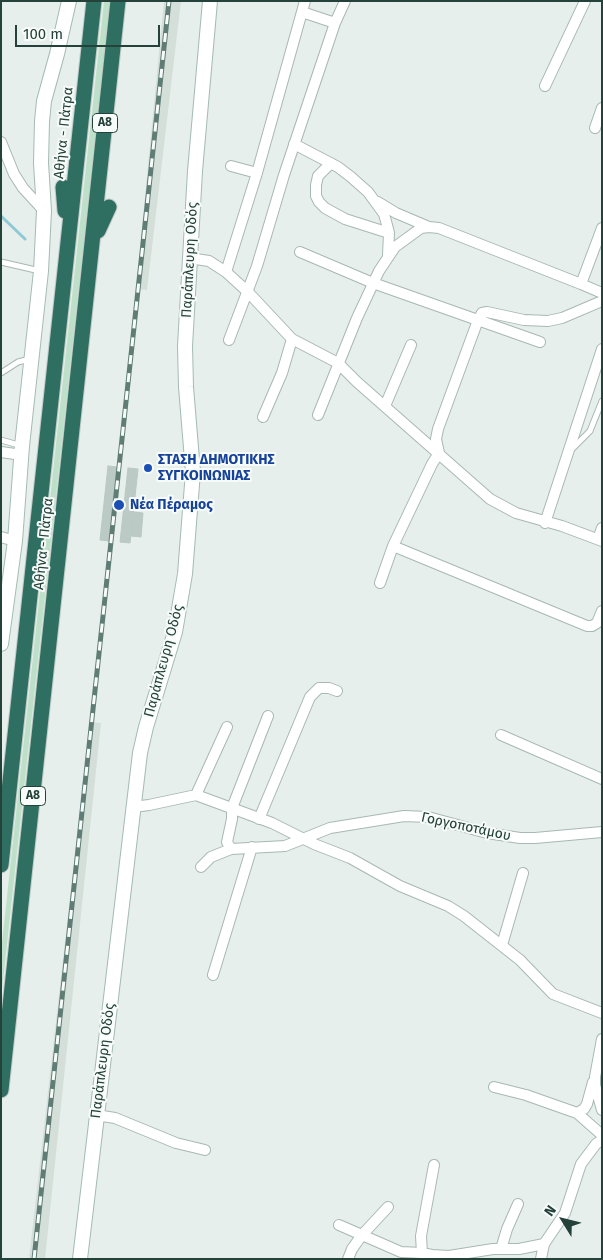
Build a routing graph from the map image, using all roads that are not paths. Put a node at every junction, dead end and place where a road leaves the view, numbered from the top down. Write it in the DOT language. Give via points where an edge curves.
graph roads {
  1 [pos="69,1"];
  2 [pos="94,1"];
  3 [pos="119,1"];
  4 [pos="210,1"];
  5 [pos="305,1"];
  6 [pos="345,1"];
  7 [pos="585,1"];
  8 [pos="302,12"];
  9 [pos="336,23"];
  10 [pos="125,34"];
  11 [pos="80,40"];
  12 [pos="545,86"];
  13 [pos="602,108"];
  14 [pos="595,128"];
  15 [pos="1,142"];
  16 [pos="294,144"];
  17 [pos="331,163"];
  18 [pos="232,166"];
  19 [pos="257,174"];
  20 [pos="63,187"];
  21 [pos="373,199"];
  22 [pos="109,207"];
  23 [pos="44,211"];
  24 [pos="429,226"];
  25 [pos="602,228"];
  26 [pos="389,232"];
  27 [pos="69,237"];
  28 [pos="92,244"];
  29 [pos="300,252"];
  30 [pos="388,255"];
  31 [pos="189,258"];
  32 [pos="1,262"];
  33 [pos="41,271"];
  34 [pos="226,272"];
  35 [pos="373,283"];
  36 [pos="581,284"];
  37 [pos="248,292"];
  38 [pos="602,292"];
  39 [pos="602,301"];
  40 [pos="478,320"];
  41 [pos="292,339"];
  42 [pos="229,340"];
  43 [pos="540,342"];
  44 [pos="411,345"];
  45 [pos="602,349"];
  46 [pos="32,358"];
  47 [pos="338,363"];
  48 [pos="1,373"];
  49 [pos="602,401"];
  50 [pos="385,406"];
  51 [pos="318,415"];
  52 [pos="263,417"];
  53 [pos="1,440"];
  54 [pos="22,451"];
  55 [pos="1,452"];
  56 [pos="439,453"];
  57 [pos="568,453"];
  58 [pos="545,523"];
  59 [pos="602,528"];
  60 [pos="1,537"];
  61 [pos="15,540"];
  62 [pos="600,540"];
  63 [pos="393,546"];
  64 [pos="380,583"];
  65 [pos="602,611"];
  66 [pos="1,644"];
  67 [pos="337,691"];
  68 [pos="268,716"];
  69 [pos="227,727"];
  70 [pos="501,735"];
  71 [pos="602,779"];
  72 [pos="196,795"];
  73 [pos="133,807"];
  74 [pos="232,808"];
  75 [pos="259,819"];
  76 [pos="602,832"];
  77 [pos="303,838"];
  78 [pos="252,847"];
  79 [pos="231,849"];
  80 [pos="1,866"];
  81 [pos="201,867"];
  82 [pos="523,873"];
  83 [pos="502,945"];
  84 [pos="213,975"];
  85 [pos="602,1013"];
  86 [pos="602,1039"];
  87 [pos="596,1068"];
  88 [pos="494,1087"];
  89 [pos="1,1090"];
  90 [pos="602,1110"];
  91 [pos="577,1113"];
  92 [pos="96,1115"];
  93 [pos="602,1134"];
  94 [pos="602,1140"];
  95 [pos="205,1150"];
  96 [pos="434,1165"];
  97 [pos="518,1204"];
  98 [pos="388,1207"];
  99 [pos="339,1225"];
  100 [pos="362,1235"];
  101 [pos="544,1244"];
  102 [pos="501,1248"];
  103 [pos="422,1253"];
  104 [pos="80,1259"];
  105 [pos="348,1259"];
  106 [pos="541,1259"];
  1 -- 23 [label="main road" via="44,102 41,141"];
  2 -- 11 [label="highway"];
  2 -- 27 [label="highway, Αθήνα - Πάτρα / Α8"];
  3 -- 10 [label="highway"];
  3 -- 28 [label="highway, Αθήνα - Πάτρα / Α8"];
  4 -- 31 [label="main road, Παράπλευρη Οδός"];
  5 -- 8 [label="street"];
  6 -- 9 [label="street"];
  7 -- 12 [label="street"];
  8 -- 9 [label="street"];
  8 -- 19 [label="street"];
  9 -- 16 [label="street"];
  13 -- 14 [label="street"];
  15 -- 23 [label="street" via="14,174"];
  16 -- 17 [label="street"];
  16 -- 37 [label="street"];
  17 -- 21 [label="street"];
  17 -- 26 [label="street" via="318,176 316,196 319,202 346,219"];
  18 -- 19 [label="street"];
  19 -- 34 [label="street"];
  20 -- 27 [label="highway"];
  21 -- 24 [label="street" via="396,213"];
  21 -- 26 [label="street" via="384,214"];
  22 -- 28 [label="highway"];
  23 -- 33 [label="main road"];
  24 -- 30 [label="street" via="414,232"];
  24 -- 36 [label="street"];
  25 -- 36 [label="street"];
  26 -- 30 [label="street"];
  27 -- 80 [label="highway, Αθήνα - Πάτρα / Α8"];
  28 -- 89 [label="highway, Αθήνα - Πάτρα / Α8"];
  29 -- 35 [label="street"];
  30 -- 35 [label="street"];
  31 -- 34 [label="street" via="209,261"];
  31 -- 73 [label="main road, Παράπλευρη Οδός" via="185,346 193,472 185,574 175,632 140,753"];
  32 -- 33 [label="lane"];
  33 -- 46 [label="main road"];
  34 -- 37 [label="street"];
  35 -- 40 [label="street"];
  35 -- 47 [label="street"];
  36 -- 38 [label="street"];
  37 -- 41 [label="street"];
  37 -- 42 [label="street"];
  39 -- 40 [label="street" via="548,321 524,320 487,312 482,313"];
  40 -- 43 [label="street"];
  40 -- 56 [label="street" via="438,429"];
  41 -- 47 [label="street"];
  41 -- 52 [label="street"];
  44 -- 50 [label="street"];
  45 -- 57 [label="street"];
  46 -- 48 [label="lane"];
  46 -- 54 [label="main road"];
  47 -- 50 [label="street"];
  47 -- 51 [label="street"];
  49 -- 57 [label="lane" via="590,431"];
  50 -- 56 [label="street"];
  53 -- 54 [label="lane"];
  54 -- 55 [label="street"];
  54 -- 61 [label="main road"];
  56 -- 58 [label="street" via="490,499 516,514"];
  56 -- 63 [label="street"];
  57 -- 58 [label="street"];
  58 -- 62 [label="street"];
  59 -- 62 [label="street"];
  60 -- 61 [label="street"];
  61 -- 66 [label="main road"];
  63 -- 64 [label="street"];
  63 -- 65 [label="street" via="587,626 597,623"];
  67 -- 75 [label="street" via="319,688 310,696"];
  68 -- 74 [label="street"];
  69 -- 72 [label="street"];
  70 -- 71 [label="street"];
  72 -- 73 [label="street"];
  72 -- 74 [label="street"];
  73 -- 92 [label="main road, Παράπλευρη Οδός"];
  74 -- 75 [label="street"];
  74 -- 79 [label="street" via="227,842"];
  75 -- 77 [label="street"];
  76 -- 77 [label="street, Γοργοποτάμου" via="520,838 428,817 404,816 330,828"];
  77 -- 78 [label="street, Γοργοποτάμου" via="285,846"];
  77 -- 83 [label="street" via="448,906"];
  78 -- 79 [label="street, Γοργοποτάμου"];
  78 -- 84 [label="street"];
  79 -- 81 [label="street, Γοργοποτάμου" via="211,857"];
  82 -- 83 [label="street"];
  83 -- 85 [label="street" via="553,994"];
  86 -- 87 [label="street"];
  87 -- 90 [label="street" via="595,1085"];
  87 -- 91 [label="street" via="590,1098 584,1109"];
  88 -- 91 [label="street"];
  91 -- 93 [label="street"];
  92 -- 95 [label="street" via="115,1118 176,1143"];
  92 -- 104 [label="main road, Παράπλευρη Οδός"];
  94 -- 101 [label="street" via="581,1164 565,1213"];
  96 -- 103 [label="street" via="421,1236"];
  97 -- 102 [label="street"];
  98 -- 100 [label="street"];
  99 -- 100 [label="street"];
  100 -- 103 [label="street" via="401,1252"];
  100 -- 105 [label="street"];
  101 -- 102 [label="street" via="519,1249"];
  101 -- 106 [label="street"];
  102 -- 103 [label="street" via="448,1256"];
}
